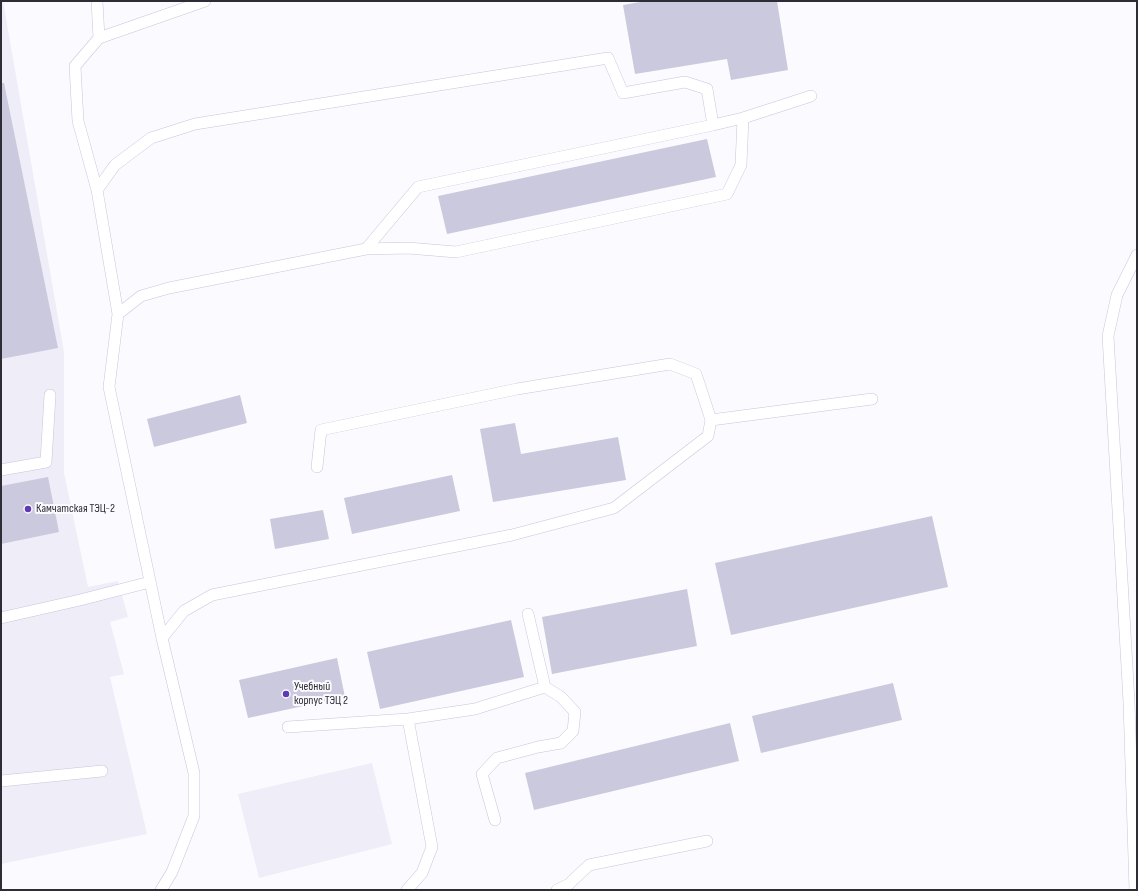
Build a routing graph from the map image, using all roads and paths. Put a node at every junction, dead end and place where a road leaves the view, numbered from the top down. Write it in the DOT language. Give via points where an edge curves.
graph roads {
  1 [pos="97,1"];
  2 [pos="205,1"];
  3 [pos="99,38"];
  4 [pos="811,96"];
  5 [pos="743,118"];
  6 [pos="713,125"];
  7 [pos="97,190"];
  8 [pos="366,249"];
  9 [pos="1137,255"];
  10 [pos="118,314"];
  11 [pos="50,395"];
  12 [pos="872,399"];
  13 [pos="711,420"];
  14 [pos="317,467"];
  15 [pos="1,470"];
  16 [pos="150,582"];
  17 [pos="528,614"];
  18 [pos="1,618"];
  19 [pos="162,638"];
  20 [pos="545,687"];
  21 [pos="408,719"];
  22 [pos="288,727"];
  23 [pos="102,771"];
  24 [pos="1,781"];
  25 [pos="495,820"];
  26 [pos="707,841"];
  27 [pos="161,890"];
  28 [pos="407,890"];
  29 [pos="557,890"];
  30 [pos="1135,890"];
  1 -- 3 [label="lane"];
  2 -- 3 [label="lane"];
  3 -- 7 [label="lane" via="75,66 78,121"];
  4 -- 5 [label="lane"];
  5 -- 6 [label="lane"];
  5 -- 8 [label="lane" via="741,165 727,194 456,252 408,248"];
  6 -- 7 [label="lane" via="707,89 686,82 623,93 608,58 195,124 152,138 115,165"];
  6 -- 8 [label="lane" via="418,187"];
  7 -- 10 [label="lane"];
  8 -- 10 [label="lane" via="169,288 141,296"];
  9 -- 30 [label="lane" via="1117,295 1108,336 1129,702"];
  10 -- 16 [label="lane" via="109,387"];
  11 -- 15 [label="lane" via="46,462"];
  12 -- 13 [label="lane"];
  13 -- 14 [label="lane" via="696,374 670,364 517,389 321,430"];
  13 -- 19 [label="lane" via="708,436 614,508 512,534 212,595 184,611"];
  16 -- 18 [label="lane"];
  16 -- 19 [label="lane"];
  17 -- 20 [label="lane"];
  19 -- 27 [label="lane" via="194,773 194,816 172,872"];
  20 -- 21 [label="lane" via="475,709"];
  20 -- 25 [label="lane" via="561,697 575,712 573,731 561,743 497,758 482,774"];
  21 -- 22 [label="lane"];
  21 -- 28 [label="lane" via="432,847 422,873"];
  23 -- 24 [label="lane"];
  26 -- 29 [label="lane" via="590,865 569,884"];
}
